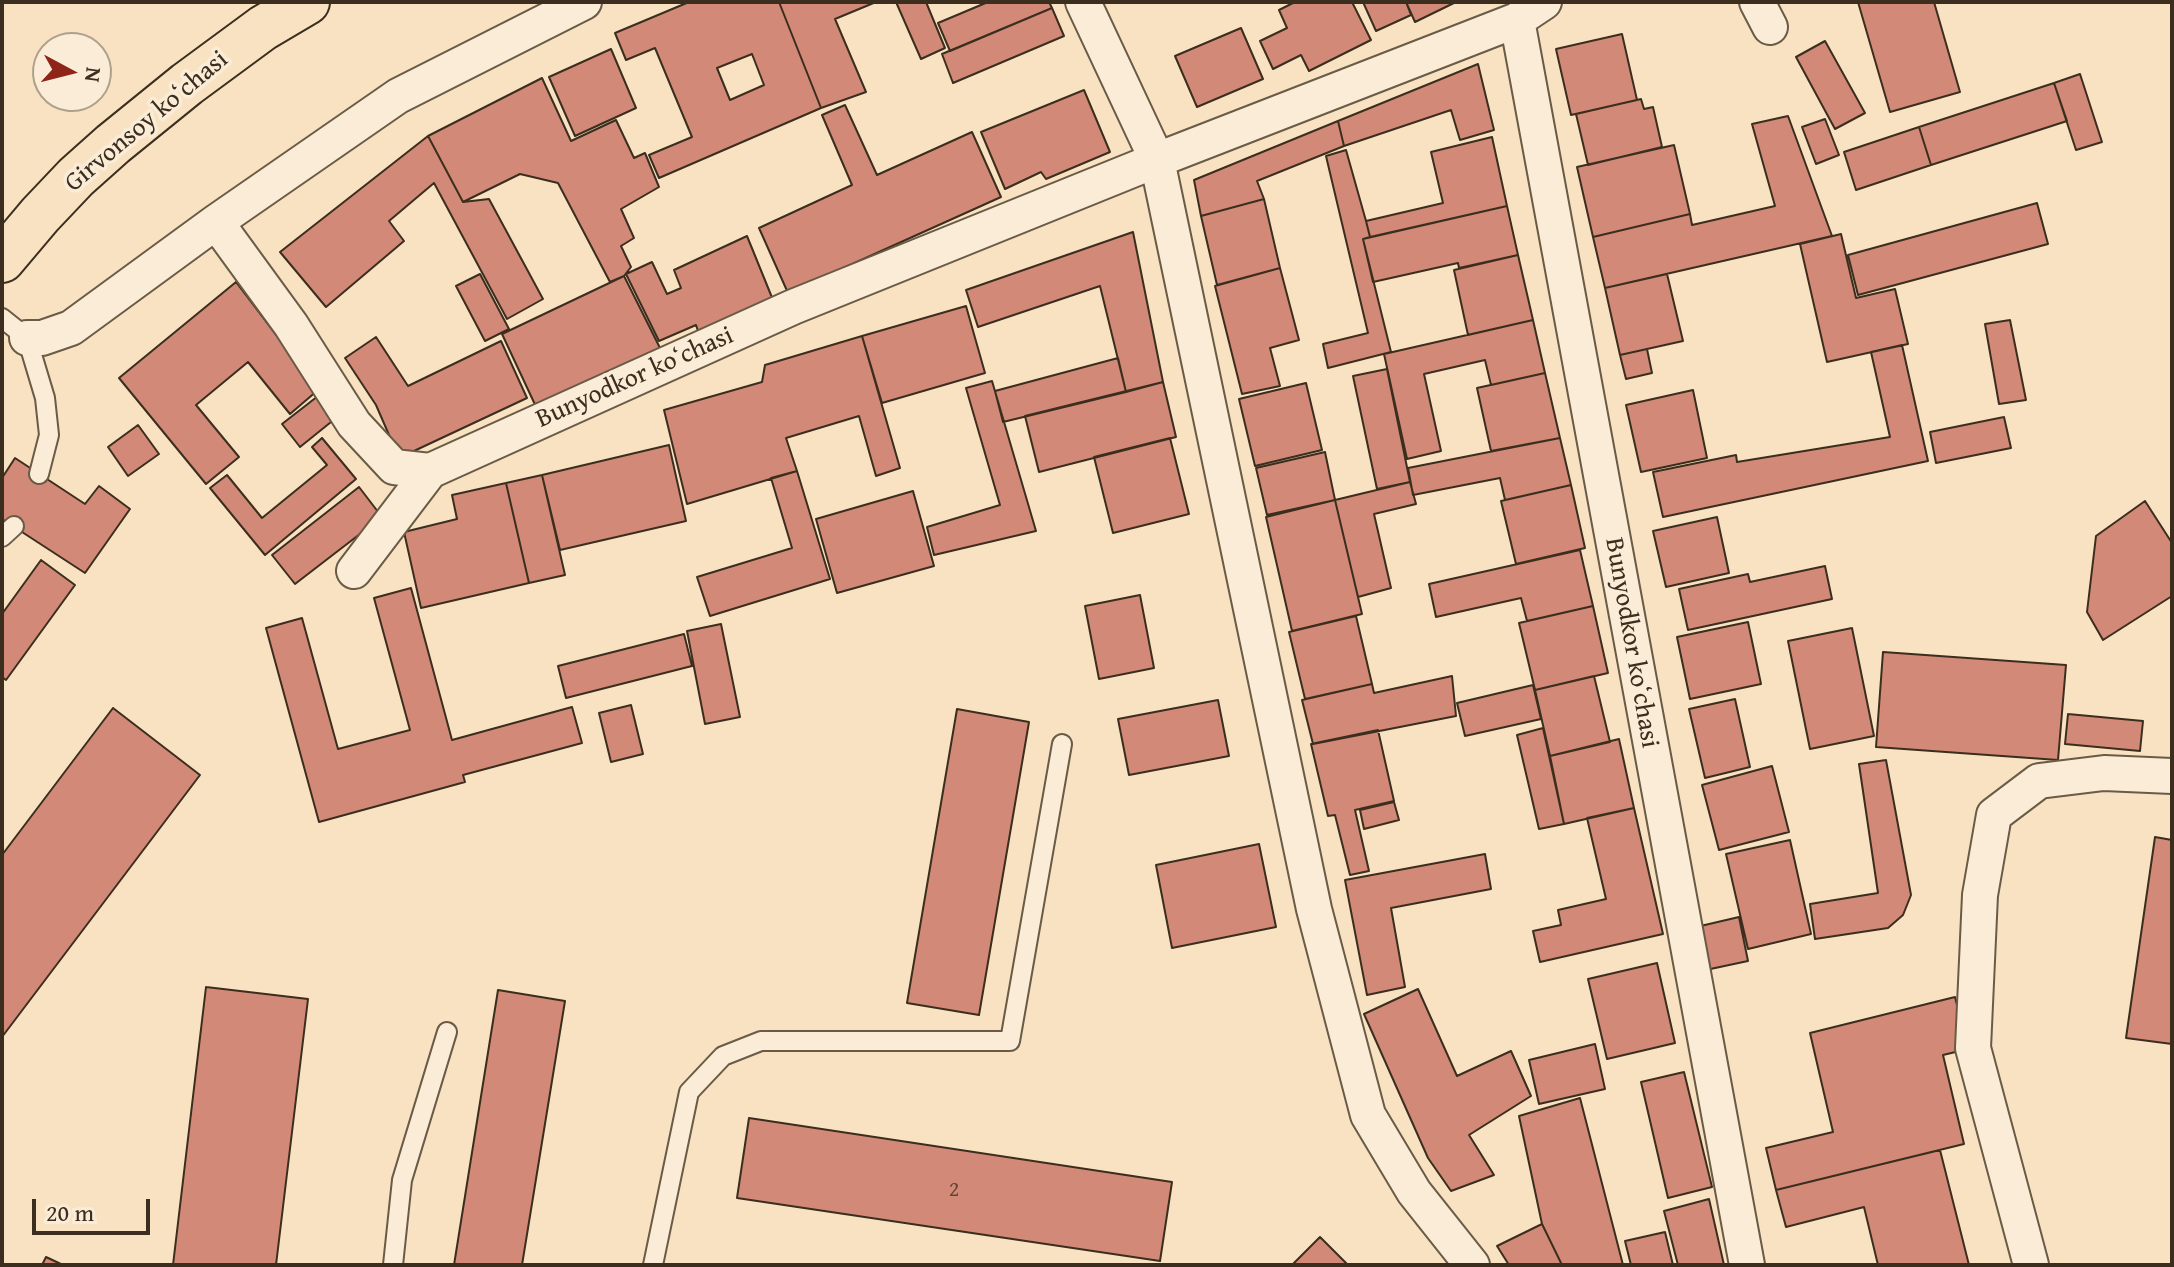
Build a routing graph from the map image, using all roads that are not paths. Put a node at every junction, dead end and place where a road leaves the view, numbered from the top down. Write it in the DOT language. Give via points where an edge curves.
graph roads {
  1 [pos="307,2"];
  2 [pos="584,2"];
  3 [pos="1083,2"];
  4 [pos="1531,11"];
  5 [pos="1157,160"];
  6 [pos="216,222"];
  7 [pos="2,260"];
  8 [pos="15,328"];
  9 [pos="430,471"];
  10 [pos="39,474"];
  11 [pos="354,571"];
  12 [pos="1062,744"];
  13 [pos="2172,776"];
  14 [pos="447,1032"];
  15 [pos="393,1265"];
  16 [pos="654,1265"];
  17 [pos="1472,1265"];
  18 [pos="1747,1265"];
  19 [pos="2031,1265"];
  1 -- 7 [label="main road, Girvonsoy koʻchasi" via="263,28 113,144"];
  2 -- 6 [label="street" via="398,96"];
  3 -- 5 [label="street"];
  4 -- 5 [label="street, Bunyodkor koʻchasi"];
  4 -- 18 [label="street, Bunyodkor koʻchasi"];
  5 -- 9 [label="street, Bunyodkor koʻchasi" via="793,307"];
  5 -- 17 [label="street" via="1314,909 1368,1115 1414,1192"];
  6 -- 8 [label="street" via="71,328 42,338"];
  6 -- 9 [label="street" via="354,424 394,467"];
  8 -- 10 [label="lane" via="45,398 49,435"];
  9 -- 11 [label="street"];
  12 -- 16 [label="lane" via="1010,1041 761,1041 723,1056 689,1092"];
  13 -- 19 [label="street" via="2104,773 2039,781 1994,815 1980,895 1973,1048"];
  14 -- 15 [label="lane" via="402,1180"];
}
